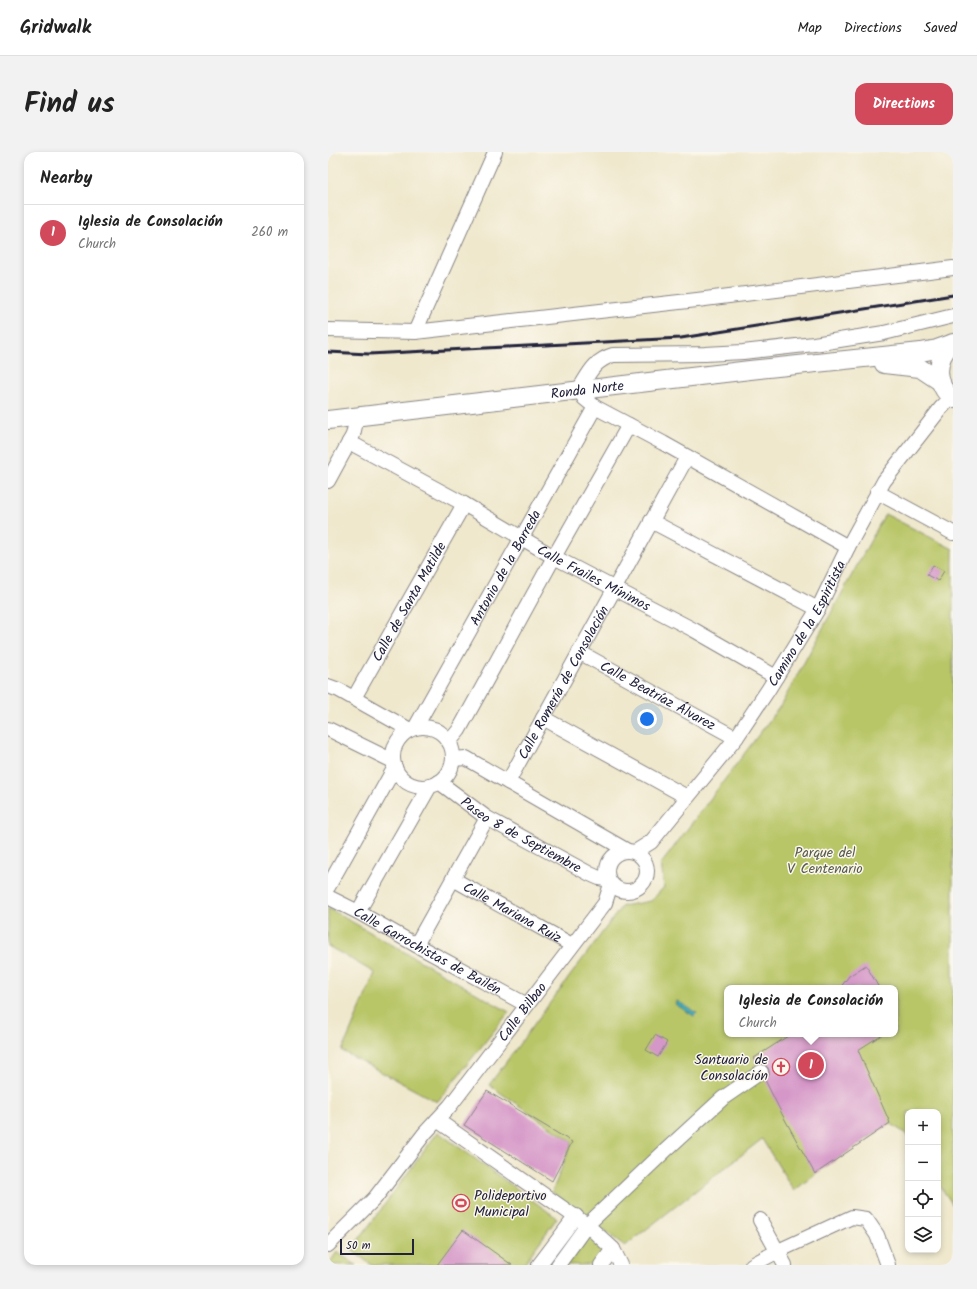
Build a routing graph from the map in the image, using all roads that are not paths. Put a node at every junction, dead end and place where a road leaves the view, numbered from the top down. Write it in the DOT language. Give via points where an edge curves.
graph roads {
  1 [pos="495,152"];
  2 [pos="953,268"];
  3 [pos="953,316"];
  4 [pos="328,330"];
  5 [pos="415,332"];
  6 [pos="952,343"];
  7 [pos="846,361"];
  8 [pos="940,382"];
  9 [pos="579,391"];
  10 [pos="952,398"];
  11 [pos="595,407"];
  12 [pos="357,417"];
  13 [pos="328,420"];
  14 [pos="629,425"];
  15 [pos="349,442"];
  16 [pos="687,457"];
  17 [pos="328,481"];
  18 [pos="877,492"];
  19 [pos="464,504"];
  20 [pos="651,521"];
  21 [pos="953,533"];
  22 [pos="521,538"];
  23 [pos="848,547"];
  24 [pos="554,557"];
  25 [pos="614,589"];
  26 [pos="818,609"];
  27 [pos="579,652"];
  28 [pos="776,677"];
  29 [pos="328,686"];
  30 [pos="354,698"];
  31 [pos="543,718"];
  32 [pos="412,729"];
  33 [pos="329,733"];
  34 [pos="736,738"];
  35 [pos="449,742"];
  36 [pos="453,759"];
  37 [pos="394,764"];
  38 [pos="508,782"];
  39 [pos="434,784"];
  40 [pos="687,797"];
  41 [pos="487,818"];
  42 [pos="635,854"];
  43 [pos="453,879"];
  44 [pos="610,882"];
  45 [pos="328,887"];
  46 [pos="626,891"];
  47 [pos="328,897"];
  48 [pos="605,903"];
  49 [pos="358,912"];
  50 [pos="572,945"];
  51 [pos="416,946"];
  52 [pos="527,1005"];
  53 [pos="761,1072"];
  54 [pos="437,1120"];
  55 [pos="576,1216"];
  56 [pos="760,1220"];
  57 [pos="587,1225"];
  58 [pos="328,1245"];
  59 [pos="613,1249"];
  60 [pos="778,1251"];
  61 [pos="539,1265"];
  62 [pos="558,1265"];
  63 [pos="602,1265"];
  64 [pos="621,1265"];
  65 [pos="752,1265"];
  66 [pos="785,1265"];
  67 [pos="888,1265"];
  1 -- 5 [label="street"];
  2 -- 5 [label="street"];
  3 -- 9 [label="street" via="884,333 814,344 720,353 613,355 602,358 594,366"];
  4 -- 5 [label="street"];
  6 -- 7 [label="main road, Ronda Norte" via="921,352"];
  6 -- 8 [label="main road, Ronda Norte" via="940,361"];
  7 -- 8 [label="main road, Ronda Norte" via="920,368"];
  7 -- 9 [label="main road, Ronda Norte"];
  8 -- 10 [label="main road, Ronda Norte"];
  9 -- 11 [label="street"];
  9 -- 12 [label="main road, Ronda Norte"];
  10 -- 18 [label="street, Camino de la Espiritista"];
  11 -- 14 [label="street"];
  11 -- 22 [label="street, Antonio de la Barreda"];
  12 -- 13 [label="main road, Ronda Norte"];
  12 -- 15 [label="street"];
  14 -- 16 [label="street"];
  14 -- 24 [label="street"];
  15 -- 17 [label="street"];
  15 -- 19 [label="street, Calle Frailes Mínimos"];
  16 -- 20 [label="street, Calle Romería de Consolación"];
  16 -- 23 [label="street"];
  18 -- 21 [label="street"];
  18 -- 23 [label="street, Camino de la Espiritista"];
  19 -- 22 [label="street, Calle Frailes Mínimos"];
  19 -- 30 [label="street, Calle de Santa Matilde"];
  20 -- 25 [label="street, Calle Romería de Consolación"];
  20 -- 26 [label="street"];
  22 -- 24 [label="street, Calle Frailes Mínimos"];
  22 -- 32 [label="street, Antonio de la Barreda"];
  23 -- 26 [label="street, Camino de la Espiritista"];
  24 -- 25 [label="street, Calle Frailes Mínimos"];
  24 -- 35 [label="street" via="459,730"];
  25 -- 27 [label="street, Calle Romería de Consolación"];
  25 -- 28 [label="street, Calle Frailes Mínimos" via="694,630"];
  26 -- 28 [label="street, Camino de la Espiritista"];
  27 -- 31 [label="street, Calle Romería de Consolación"];
  27 -- 34 [label="street, Calle Beatríaz Álvarez"];
  28 -- 34 [label="street, Camino de la Espiritista"];
  29 -- 30 [label="street"];
  30 -- 32 [label="street"];
  31 -- 38 [label="street, Calle Romería de Consolación"];
  31 -- 40 [label="street"];
  32 -- 35 [label="street" via="425,727 434,730"];
  32 -- 37 [label="street" via="396,743 393,752"];
  33 -- 37 [label="street"];
  34 -- 40 [label="street, Camino de la Espiritista"];
  35 -- 36 [label="street"];
  36 -- 38 [label="street" via="466,758"];
  36 -- 39 [label="street" via="446,776"];
  37 -- 39 [label="street" via="402,778 412,785 421,787"];
  37 -- 45 [label="street"];
  38 -- 42 [label="street"];
  39 -- 41 [label="street, Paseo 8 de Septiembre"];
  39 -- 49 [label="street"];
  40 -- 42 [label="street, Camino de la Espiritista" via="651,842"];
  41 -- 43 [label="street"];
  41 -- 44 [label="street, Paseo 8 de Septiembre" via="590,874"];
  42 -- 44 [label="street" via="619,852 610,858 606,873"];
  42 -- 46 [label="street" via="647,870 644,882 639,887"];
  43 -- 50 [label="street, Calle Mariana Ruiz"];
  43 -- 51 [label="street"];
  44 -- 46 [label="street" via="617,889"];
  44 -- 48 [label="street, Calle Bilbao"];
  46 -- 48 [label="street, Calle Bilbao"];
  47 -- 49 [label="street, Calle Garrochistas de Bailén"];
  48 -- 50 [label="street, Calle Bilbao"];
  49 -- 51 [label="street, Calle Garrochistas de Bailén"];
  50 -- 52 [label="street, Calle Bilbao"];
  51 -- 52 [label="street, Calle Garrochistas de Bailén"];
  52 -- 54 [label="street, Calle Bilbao"];
  53 -- 57 [label="street" via="723,1098"];
  54 -- 55 [label="street"];
  54 -- 58 [label="street" via="375,1198"];
  55 -- 57 [label="street"];
  55 -- 61 [label="street"];
  56 -- 60 [label="street"];
  57 -- 59 [label="street"];
  57 -- 62 [label="street"];
  59 -- 63 [label="street"];
  59 -- 64 [label="street"];
  60 -- 65 [label="street"];
  60 -- 66 [label="street"];
  60 -- 67 [label="street" via="852,1217 866,1220 877,1235"];
}
